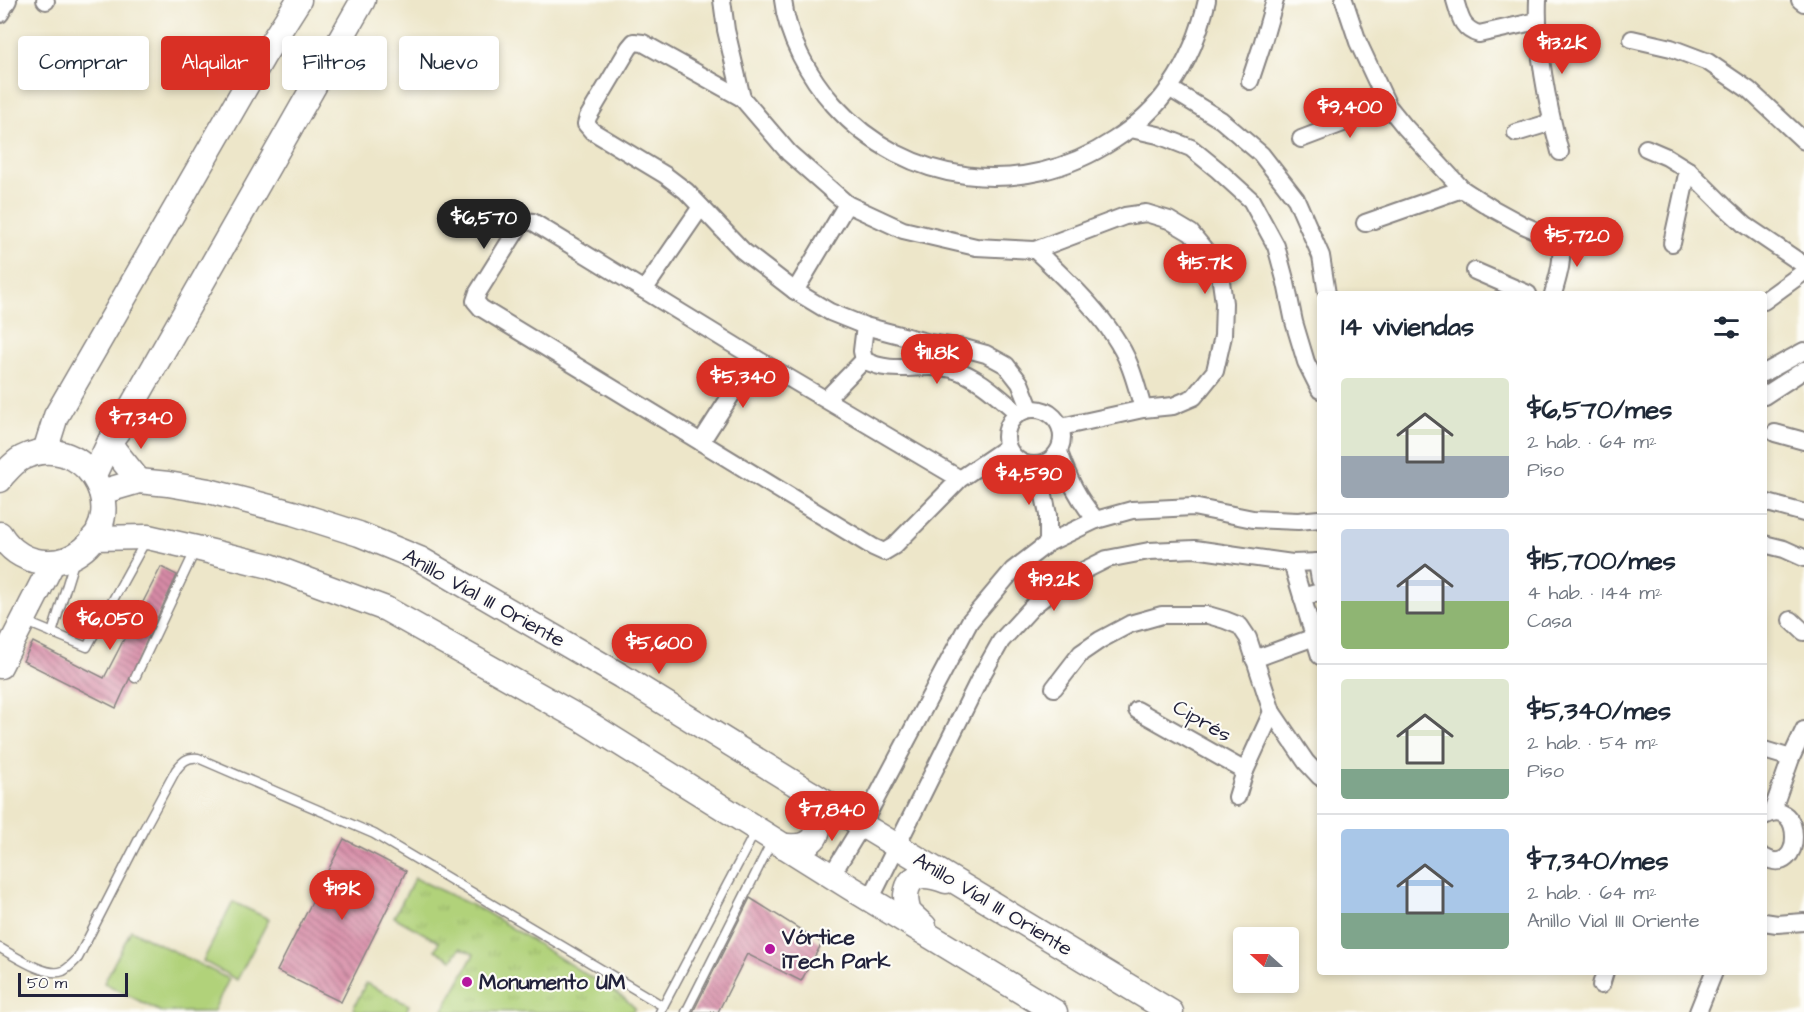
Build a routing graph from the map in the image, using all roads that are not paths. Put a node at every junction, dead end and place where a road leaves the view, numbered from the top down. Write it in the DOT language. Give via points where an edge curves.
graph roads {
  1 [pos="8,0"];
  2 [pos="299,0"];
  3 [pos="363,0"];
  4 [pos="722,0"];
  5 [pos="783,0"];
  6 [pos="1207,0"];
  7 [pos="1275,0"];
  8 [pos="1344,0"];
  9 [pos="1455,0"];
  10 [pos="1538,0"];
  11 [pos="1800,0"];
  12 [pos="1804,3"];
  13 [pos="0,14"];
  14 [pos="1537,21"];
  15 [pos="1632,39"];
  16 [pos="1250,81"];
  17 [pos="1170,88"];
  18 [pos="742,98"];
  19 [pos="1388,106"];
  20 [pos="1552,122"];
  21 [pos="1131,129"];
  22 [pos="1516,133"];
  23 [pos="1301,139"];
  24 [pos="1804,141"];
  25 [pos="1646,148"];
  26 [pos="1560,152"];
  27 [pos="1688,170"];
  28 [pos="1462,189"];
  29 [pos="847,204"];
  30 [pos="701,207"];
  31 [pos="1365,223"];
  32 [pos="1672,243"];
  33 [pos="1035,250"];
  34 [pos="1804,265"];
  35 [pos="1474,271"];
  36 [pos="1804,272"];
  37 [pos="644,290"];
  38 [pos="795,291"];
  39 [pos="1327,291"];
  40 [pos="1521,291"];
  41 [pos="1554,291"];
  42 [pos="1767,299"];
  43 [pos="865,326"];
  44 [pos="1804,351"];
  45 [pos="755,358"];
  46 [pos="864,360"];
  47 [pos="1804,370"];
  48 [pos="1767,371"];
  49 [pos="1317,384"];
  50 [pos="1767,394"];
  51 [pos="826,399"];
  52 [pos="1143,409"];
  53 [pos="1024,411"];
  54 [pos="1061,427"];
  55 [pos="1775,433"];
  56 [pos="110,441"];
  57 [pos="1804,441"];
  58 [pos="701,442"];
  59 [pos="1007,447"];
  60 [pos="45,451"];
  61 [pos="1059,452"];
  62 [pos="1038,466"];
  63 [pos="0,478"];
  64 [pos="960,479"];
  65 [pos="139,481"];
  66 [pos="97,483"];
  67 [pos="1767,503"];
  68 [pos="1804,513"];
  69 [pos="1317,519"];
  70 [pos="1096,520"];
  71 [pos="148,537"];
  72 [pos="1,538"];
  73 [pos="1048,543"];
  74 [pos="1767,545"];
  75 [pos="85,546"];
  76 [pos="196,548"];
  77 [pos="1804,558"];
  78 [pos="53,562"];
  79 [pos="1317,562"];
  80 [pos="1292,563"];
  81 [pos="1317,593"];
  82 [pos="1302,597"];
  83 [pos="1791,620"];
  84 [pos="22,621"];
  85 [pos="1804,632"];
  86 [pos="52,633"];
  87 [pos="1317,637"];
  88 [pos="1254,659"];
  89 [pos="0,666"];
  90 [pos="135,678"];
  91 [pos="1054,688"];
  92 [pos="1137,710"];
  93 [pos="1272,712"];
  94 [pos="1804,730"];
  95 [pos="1767,751"];
  96 [pos="1791,758"];
  97 [pos="1245,771"];
  98 [pos="1317,774"];
  99 [pos="810,793"];
  100 [pos="1237,797"];
  101 [pos="1768,814"];
  102 [pos="862,825"];
  103 [pos="1803,835"];
  104 [pos="770,838"];
  105 [pos="897,846"];
  106 [pos="1767,858"];
  107 [pos="831,876"];
  108 [pos="966,888"];
  109 [pos="870,900"];
  110 [pos="1767,922"];
  111 [pos="1804,922"];
  112 [pos="942,943"];
  113 [pos="0,948"];
  114 [pos="1713,975"];
  115 [pos="662,1009"];
  116 [pos="686,1012"];
  117 [pos="1055,1012"];
  118 [pos="1171,1012"];
  119 [pos="1698,1012"];
  1 -- 13 [label="street"];
  2 -- 60 [label="main road" via="56,416"];
  3 -- 56 [label="main road"];
  4 -- 18 [label="street"];
  5 -- 21 [label="street" via="797,50 819,88 848,121 884,147 923,166 966,176 1010,177 1054,170 1095,153"];
  6 -- 17 [label="street" via="1188,58"];
  7 -- 16 [label="street"];
  8 -- 19 [label="street" via="1358,42"];
  9 -- 14 [label="street" via="1463,23 1479,34"];
  10 -- 14 [label="street"];
  11 -- 12 [label="street"];
  14 -- 20 [label="street"];
  15 -- 24 [label="street" via="1708,62 1749,90"];
  17 -- 21 [label="street"];
  17 -- 39 [label="street" via="1221,120 1261,154 1296,199 1321,256"];
  18 -- 29 [label="street" via="789,153"];
  18 -- 30 [label="street" via="643,43 634,42 588,117 586,124 592,132 665,175"];
  19 -- 23 [label="street"];
  19 -- 28 [label="street"];
  20 -- 22 [label="street"];
  20 -- 26 [label="street"];
  21 -- 49 [label="street" via="1191,148 1251,200 1276,246 1294,322"];
  25 -- 27 [label="street"];
  27 -- 32 [label="street"];
  27 -- 34 [label="street" via="1745,225"];
  28 -- 31 [label="street"];
  28 -- 41 [label="street" via="1560,241 1560,269"];
  29 -- 33 [label="street" via="903,230 976,247"];
  29 -- 38 [label="street"];
  30 -- 37 [label="street"];
  30 -- 38 [label="street" via="743,251"];
  33 -- 52 [label="street" via="1073,286 1110,331 1129,362"];
  33 -- 52 [label="street" via="1125,216 1146,213 1191,233 1205,250 1220,274 1224,303 1223,336 1215,371 1194,397 1173,406"];
  35 -- 40 [label="street"];
  36 -- 42 [label="street"];
  37 -- 45 [label="street"];
  37 -- 58 [label="street" via="533,222 525,221 475,301"];
  38 -- 43 [label="street" via="830,312"];
  43 -- 46 [label="street"];
  43 -- 53 [label="street" via="986,354 1006,365 1020,383"];
  44 -- 48 [label="street"];
  45 -- 51 [label="street"];
  45 -- 58 [label="street"];
  46 -- 51 [label="street"];
  46 -- 53 [label="street" via="903,369 952,369 976,379"];
  47 -- 50 [label="street"];
  51 -- 64 [label="street"];
  52 -- 54 [label="street"];
  53 -- 54 [label="street" via="1043,410 1054,416"];
  53 -- 59 [label="street" via="1009,422 1005,434"];
  54 -- 61 [label="street" via="1063,440"];
  55 -- 57 [label="street"];
  56 -- 65 [label="main road"];
  56 -- 66 [label="main road"];
  58 -- 64 [label="street" via="884,552"];
  59 -- 62 [label="street" via="1025,465"];
  59 -- 64 [label="street"];
  60 -- 63 [label="main road" via="20,459"];
  60 -- 66 [label="main road" via="64,453 81,462"];
  61 -- 62 [label="street"];
  61 -- 70 [label="street" via="1081,502"];
  62 -- 73 [label="street" via="1048,515"];
  65 -- 66 [label="main road, Anillo Vial III Oriente"];
  65 -- 99 [label="main road, Anillo Vial III Oriente" via="209,491 293,513 420,559 621,676"];
  66 -- 75 [label="main road" via="103,508 101,524"];
  67 -- 68 [label="street"];
  69 -- 70 [label="street" via="1253,519 1193,507 1132,510"];
  70 -- 73 [label="street"];
  71 -- 75 [label="main road"];
  71 -- 76 [label="main road"];
  71 -- 86 [label="lane" via="87,647"];
  72 -- 78 [label="main road" via="21,555"];
  73 -- 102 [label="street" via="1013,570 970,621"];
  74 -- 77 [label="street"];
  75 -- 78 [label="main road" via="66,559"];
  75 -- 86 [label="lane"];
  76 -- 90 [label="lane"];
  76 -- 104 [label="main road" via="270,566 386,609 584,720"];
  78 -- 84 [label="main road"];
  79 -- 80 [label="street"];
  80 -- 82 [label="street"];
  80 -- 105 [label="street" via="1195,549 1149,551 1107,559 1069,578 1034,605 1001,641"];
  81 -- 82 [label="street"];
  82 -- 87 [label="street"];
  83 -- 85 [label="street"];
  84 -- 86 [label="lane"];
  84 -- 89 [label="main road"];
  87 -- 88 [label="street"];
  88 -- 91 [label="street" via="1248,638 1239,626 1208,615 1162,615 1130,624 1100,640 1081,653"];
  88 -- 93 [label="street"];
  92 -- 97 [label="street, Ciprés"];
  93 -- 97 [label="street, Ciprés"];
  93 -- 98 [label="street"];
  94 -- 96 [label="street"];
  95 -- 96 [label="street"];
  96 -- 101 [label="street"];
  97 -- 100 [label="street, Ciprés"];
  99 -- 102 [label="main road, Anillo Vial III Oriente"];
  99 -- 104 [label="main road" via="819,824 814,838 806,844"];
  101 -- 103 [label="street" via="1792,817"];
  102 -- 105 [label="main road, Anillo Vial III Oriente"];
  102 -- 107 [label="street"];
  103 -- 106 [label="street" via="1795,854 1786,860"];
  104 -- 107 [label="main road"];
  104 -- 115 [label="lane"];
  104 -- 116 [label="lane"];
  105 -- 108 [label="main road, Anillo Vial III Oriente"];
  105 -- 109 [label="street"];
  107 -- 109 [label="main road"];
  108 -- 112 [label="main road" via="932,876 918,877 908,885 909,912"];
  108 -- 118 [label="main road, Anillo Vial III Oriente"];
  109 -- 112 [label="main road"];
  110 -- 111 [label="street"];
  112 -- 117 [label="main road"];
  113 -- 115 [label="lane" via="28,964 56,973 66,970 78,958 176,770 190,757 374,834"];
  114 -- 119 [label="street"];
}
